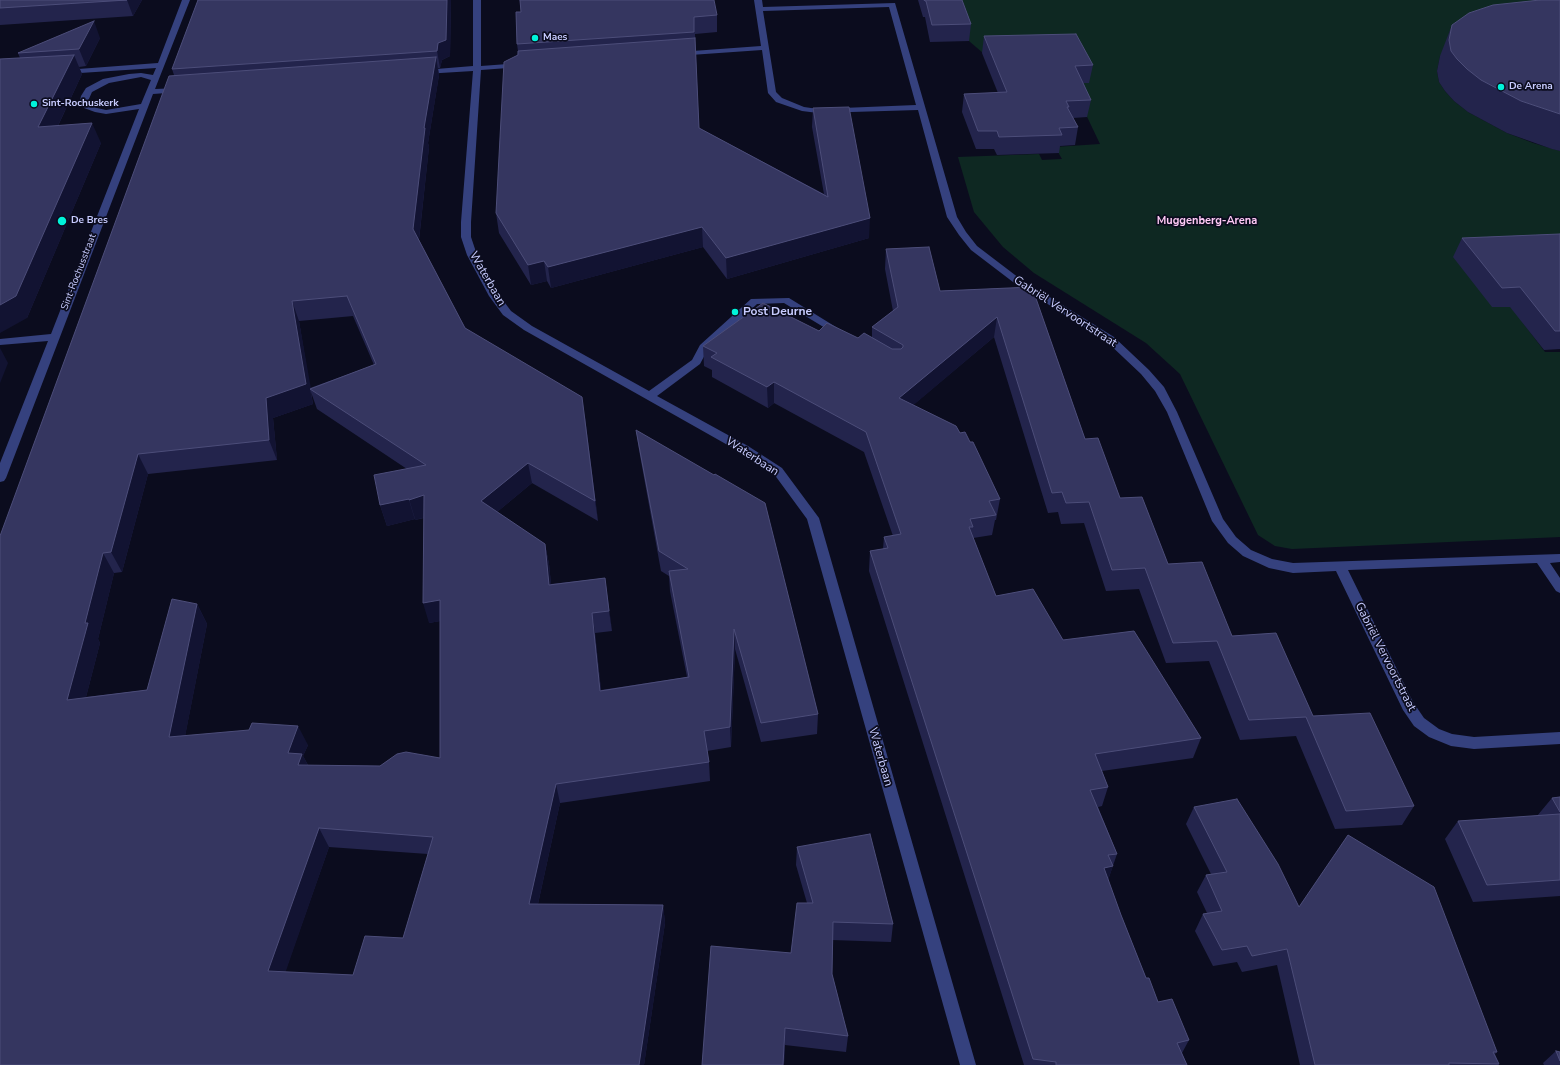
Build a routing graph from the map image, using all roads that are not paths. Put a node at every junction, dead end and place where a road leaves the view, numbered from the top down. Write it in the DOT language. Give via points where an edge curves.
graph roads {
  1 [pos="186,0"];
  2 [pos="477,0"];
  3 [pos="758,0"];
  4 [pos="760,9"];
  5 [pos="766,48"];
  6 [pos="674,54"];
  7 [pos="529,64"];
  8 [pos="160,65"];
  9 [pos="478,68"];
  10 [pos="53,72"];
  11 [pos="415,73"];
  12 [pos="155,78"];
  13 [pos="188,89"];
  14 [pos="149,92"];
  15 [pos="144,106"];
  16 [pos="922,107"];
  17 [pos="54,337"];
  18 [pos="847,337"];
  19 [pos="0,342"];
  20 [pos="649,396"];
  21 [pos="0,478"];
  22 [pos="1541,558"];
  23 [pos="1560,558"];
  24 [pos="1340,567"];
  25 [pos="1560,588"];
  26 [pos="1560,738"];
  27 [pos="968,1065"];
  1 -- 8 [label="street, Sint-Rochusstraat"];
  2 -- 9 [label="street, Waterbaan"];
  3 -- 4 [label="street"];
  4 -- 5 [label="street"];
  4 -- 16 [label="street, Gabriël Vervoortstraat" via="892,5"];
  5 -- 6 [label="street"];
  5 -- 16 [label="street" via="772,93 789,105 818,111"];
  7 -- 9 [label="street"];
  8 -- 10 [label="street"];
  8 -- 12 [label="street, Sint-Rochusstraat"];
  9 -- 11 [label="street"];
  9 -- 20 [label="street, Waterbaan" via="466,222 466,237 472,256 494,296 507,312 528,328"];
  12 -- 14 [label="street, Sint-Rochusstraat"];
  12 -- 15 [label="street" via="129,76 106,81 89,90 84,101 87,106 106,112 120,112"];
  13 -- 14 [label="street"];
  14 -- 15 [label="street, Sint-Rochusstraat"];
  15 -- 17 [label="street, Sint-Rochusstraat"];
  16 -- 24 [label="street, Gabriël Vervoortstraat" via="952,217 962,233 974,248 993,264 1110,339 1160,389 1218,521 1232,540 1247,553 1269,563 1293,568"];
  17 -- 19 [label="street"];
  17 -- 21 [label="street, Sint-Rochusstraat"];
  18 -- 20 [label="street" via="786,300 754,301 704,347 696,362"];
  20 -- 27 [label="street, Waterbaan" via="778,471 813,518"];
  22 -- 23 [label="street, Gabriël Vervoortstraat"];
  22 -- 24 [label="street, Gabriël Vervoortstraat"];
  22 -- 25 [label="street"];
  24 -- 26 [label="street, Gabriël Vervoortstraat" via="1408,706 1419,722 1434,733 1451,740 1474,743"];
}
